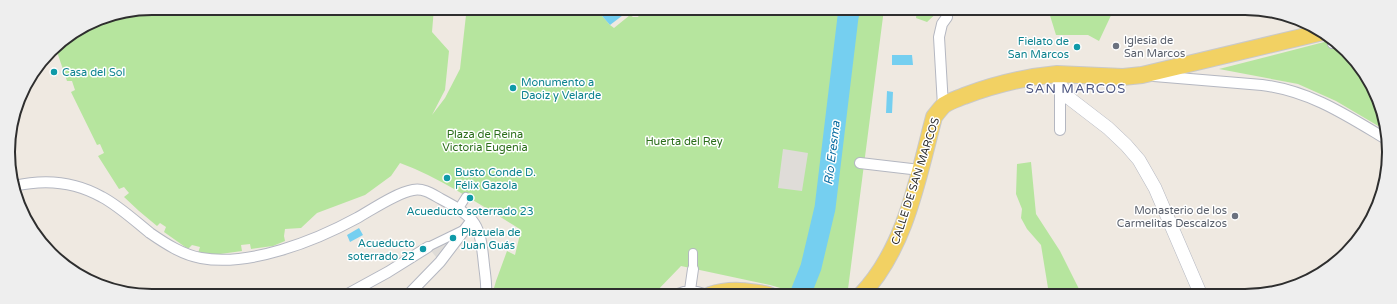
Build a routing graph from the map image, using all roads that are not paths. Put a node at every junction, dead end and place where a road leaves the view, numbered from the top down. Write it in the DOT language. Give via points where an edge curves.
graph roads {
  1 [pos="947,17"];
  2 [pos="1325,41"];
  3 [pos="1142,75"];
  4 [pos="1058,79"];
  5 [pos="943,106"];
  6 [pos="1060,130"];
  7 [pos="1381,136"];
  8 [pos="860,163"];
  9 [pos="920,170"];
  10 [pos="19,185"];
  11 [pos="466,197"];
  12 [pos="459,208"];
  13 [pos="472,220"];
  14 [pos="465,228"];
  15 [pos="428,248"];
  16 [pos="693,253"];
  17 [pos="693,269"];
  18 [pos="357,289"];
  19 [pos="414,289"];
  20 [pos="485,289"];
  21 [pos="690,289"];
  22 [pos="866,289"];
  23 [pos="1198,289"];
  1 -- 5 [label="street" via="942,24 939,37"];
  2 -- 3 [label="main road, CALLE DE SAN MARCOS"];
  3 -- 4 [label="main road, CALLE DE SAN MARCOS"];
  3 -- 7 [label="street" via="1279,87 1296,91 1329,105"];
  4 -- 5 [label="main road, CALLE DE SAN MARCOS" via="1024,79 988,88"];
  4 -- 6 [label="street"];
  4 -- 23 [label="street" via="1069,98 1108,128 1139,160 1155,188"];
  5 -- 9 [label="main road, CALLE DE SAN MARCOS" via="934,117"];
  8 -- 9 [label="street"];
  9 -- 22 [label="main road, CALLE DE SAN MARCOS" via="900,234 890,256"];
  10 -- 12 [label="street" via="52,182 84,189 103,197 169,245 192,256 218,260 293,247 336,230 404,192 415,189 426,191"];
  11 -- 12 [label="street"];
  12 -- 13 [label="street"];
  13 -- 14 [label="street"];
  13 -- 20 [label="street" via="482,249"];
  14 -- 15 [label="street"];
  14 -- 19 [label="street" via="440,262"];
  15 -- 18 [label="street"];
  16 -- 17 [label="street"];
  17 -- 21 [label="street"];
}
